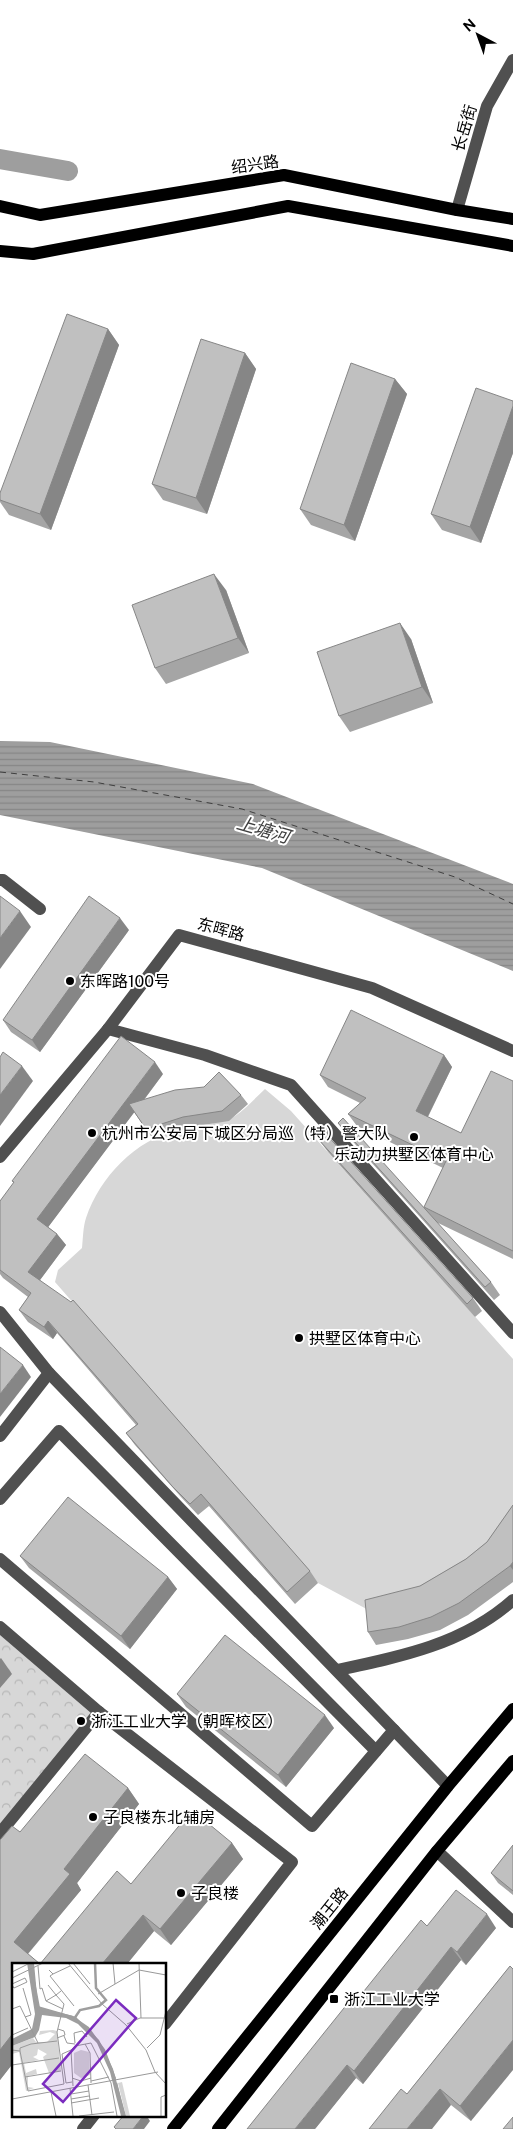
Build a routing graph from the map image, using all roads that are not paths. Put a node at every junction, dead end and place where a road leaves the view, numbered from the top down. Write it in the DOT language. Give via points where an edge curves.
graph roads {
  1 [pos="513,60"];
  2 [pos="0,206"];
  3 [pos="457,210"];
  4 [pos="513,219"];
  5 [pos="513,246"];
  6 [pos="0,250"];
  7 [pos="0,880"];
  8 [pos="40,909"];
  9 [pos="108,1029"];
  10 [pos="513,1050"];
  11 [pos="2,1153"];
  12 [pos="0,1312"];
  13 [pos="513,1332"];
  14 [pos="49,1373"];
  15 [pos="0,1436"];
  16 [pos="0,1499"];
  17 [pos="0,1559"];
  18 [pos="513,1600"];
  19 [pos="0,1627"];
  20 [pos="337,1670"];
  21 [pos="513,1710"];
  22 [pos="99,1712"];
  23 [pos="394,1730"];
  24 [pos="376,1751"];
  25 [pos="513,1761"];
  26 [pos="448,1786"];
  27 [pos="0,1833"];
  28 [pos="437,1851"];
  29 [pos="513,1922"];
  30 [pos="166,2023"];
  31 [pos="93,2116"];
  32 [pos="83,2129"];
  33 [pos="173,2129"];
  34 [pos="218,2129"];
  1 -- 3 [label="street, 长岳街" via="488,106"];
  2 -- 3 [label="main road, 绍兴路" via="40,215 284,175"];
  3 -- 4 [label="main road, 绍兴路"];
  5 -- 6 [label="main road" via="288,206 33,254"];
  7 -- 8 [label="street"];
  9 -- 10 [label="street, 东晖路" via="179,935 372,988"];
  9 -- 11 [label="street, 东晖路"];
  9 -- 13 [label="street" via="206,1055 291,1084"];
  12 -- 14 [label="street"];
  14 -- 15 [label="street"];
  14 -- 20 [label="street"];
  16 -- 24 [label="street" via="59,1431"];
  17 -- 24 [label="street" via="312,1826"];
  18 -- 20 [label="street" via="477,1626 447,1641"];
  19 -- 22 [label="street"];
  20 -- 23 [label="street"];
  21 -- 26 [label="main road, 潮王路"];
  22 -- 27 [label="street"];
  22 -- 30 [label="street" via="292,1862"];
  23 -- 24 [label="street"];
  23 -- 26 [label="street"];
  25 -- 28 [label="main road"];
  26 -- 33 [label="main road, 潮王路"];
  28 -- 29 [label="street"];
  28 -- 34 [label="main road"];
  31 -- 32 [label="street"];
}
